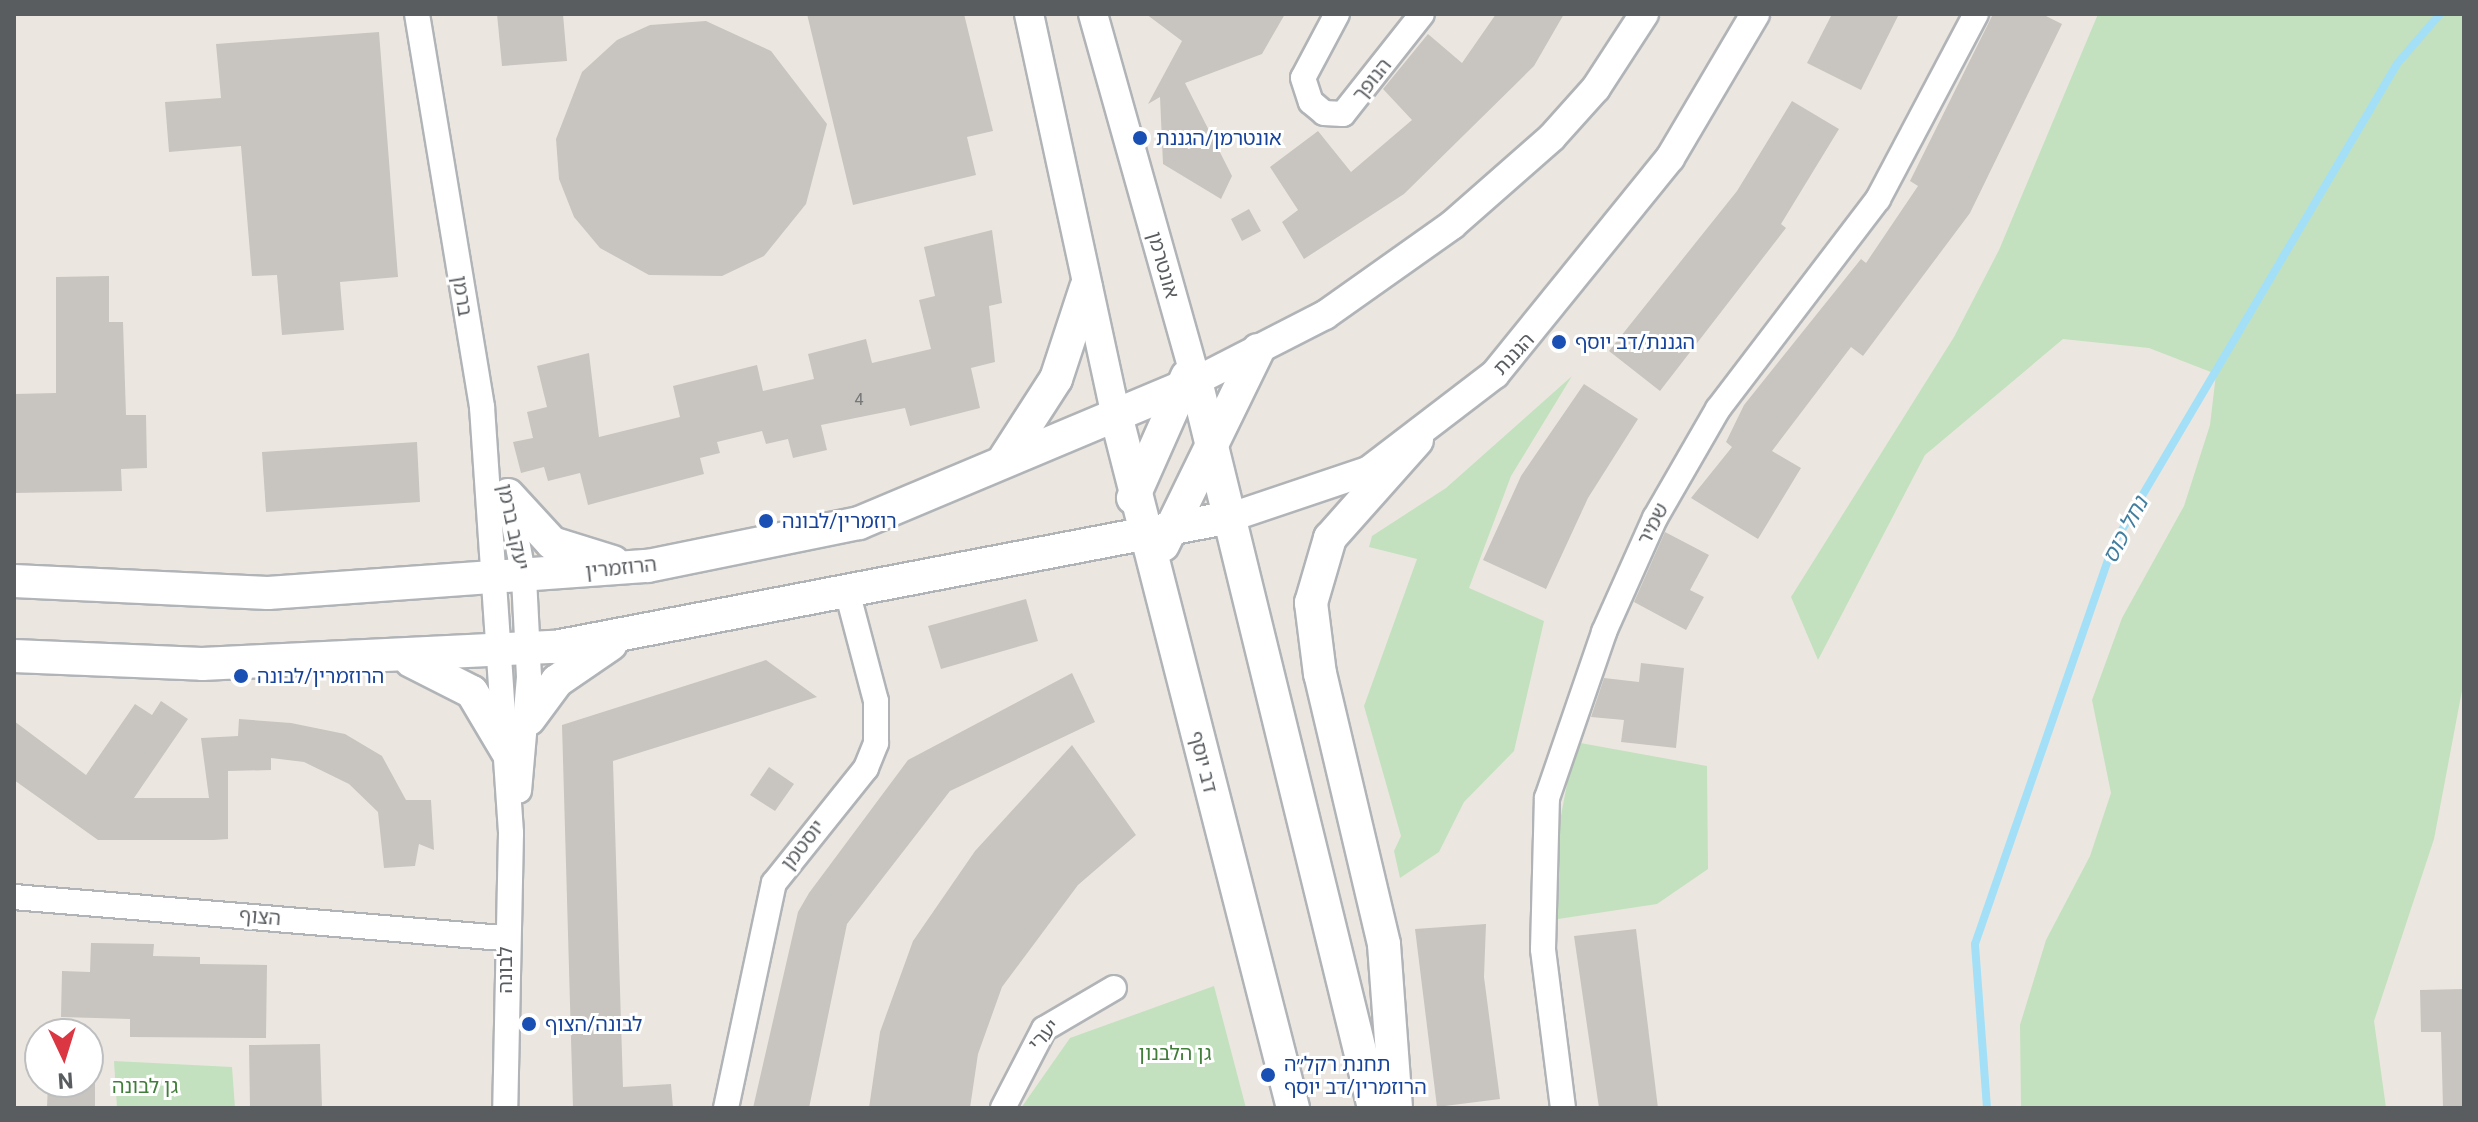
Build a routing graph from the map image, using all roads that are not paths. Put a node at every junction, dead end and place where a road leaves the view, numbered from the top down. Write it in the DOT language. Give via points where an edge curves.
graph roads {
  1 [pos="417,14"];
  2 [pos="1029,14"];
  3 [pos="1093,14"];
  4 [pos="1337,14"];
  5 [pos="1422,14"];
  6 [pos="1644,14"];
  7 [pos="1755,14"];
  8 [pos="1976,14"];
  9 [pos="1086,288"];
  10 [pos="1258,350"];
  11 [pos="1190,378"];
  12 [pos="482,407"];
  13 [pos="1116,415"];
  14 [pos="1211,439"];
  15 [pos="1417,440"];
  16 [pos="1005,458"];
  17 [pos="1136,492"];
  18 [pos="508,495"];
  19 [pos="1231,517"];
  20 [pos="1158,535"];
  21 [pos="1105,546"];
  22 [pos="648,566"];
  23 [pos="510,578"];
  24 [pos="14,581"];
  25 [pos="848,595"];
  26 [pos="623,637"];
  27 [pos="514,650"];
  28 [pos="14,656"];
  29 [pos="404,658"];
  30 [pos="529,719"];
  31 [pos="507,751"];
  32 [pos="511,833"];
  33 [pos="14,897"];
  34 [pos="506,938"];
  35 [pos="1114,988"];
  36 [pos="505,1108"];
  37 [pos="726,1108"];
  38 [pos="1003,1108"];
  39 [pos="1293,1108"];
  40 [pos="1374,1108"];
  41 [pos="1396,1108"];
  42 [pos="1563,1108"];
  1 -- 12 [label="street, ברמן"];
  2 -- 9 [label="street"];
  3 -- 11 [label="street, אונטרמן"];
  4 -- 5 [label="street, הנופך" via="1303,78 1311,102 1324,113 1343,114"];
  6 -- 10 [label="street" via="1596,88 1552,137 1452,225 1378,282"];
  7 -- 15 [label="street, הגננת" via="1670,158 1603,249 1495,374"];
  8 -- 42 [label="street, שמיר" via="1878,199 1718,409 1655,518 1604,632 1547,798 1543,949"];
  9 -- 13 [label="street"];
  9 -- 16 [label="main road" via="1056,379"];
  10 -- 11 [label="street"];
  10 -- 14 [label="main road"];
  11 -- 13 [label="main road, הרוזמרין"];
  11 -- 14 [label="main road, אונטרמן"];
  11 -- 17 [label="main road"];
  12 -- 18 [label="street, יעקב ברמן"];
  12 -- 23 [label="street, ברמן"];
  13 -- 16 [label="main road, הרוזמרין"];
  13 -- 17 [label="main road, דב יוסף"];
  14 -- 19 [label="main road, אונטרמן"];
  14 -- 20 [label="main road"];
  15 -- 19 [label="street, הגננת" via="1343,483"];
  15 -- 41 [label="main road" via="1330,538 1311,603 1320,674 1384,944"];
  16 -- 22 [label="main road, הרוזמרין" via="859,523"];
  17 -- 20 [label="main road, דב יוסף"];
  17 -- 21 [label="main road"];
  18 -- 22 [label="main road" via="552,543"];
  18 -- 23 [label="street, יעקב ברמן"];
  19 -- 20 [label="main road, הגננת"];
  19 -- 40 [label="main road"];
  20 -- 21 [label="main road"];
  20 -- 39 [label="main road, דב יוסף" via="1157,573"];
  21 -- 25 [label="main road"];
  22 -- 23 [label="main road, הרוזמרין"];
  23 -- 24 [label="main road, הרוזמרין" via="268,593"];
  23 -- 27 [label="street, לבונה"];
  25 -- 26 [label="main road"];
  25 -- 37 [label="street, יוסטמן" via="876,701 876,743 866,768 774,883"];
  26 -- 27 [label="main road"];
  26 -- 30 [label="main road" via="557,681"];
  27 -- 29 [label="main road"];
  27 -- 30 [label="street, לבונה"];
  27 -- 31 [label="street, לבונה"];
  28 -- 29 [label="main road" via="132,664"];
  29 -- 31 [label="main road" via="472,692"];
  30 -- 32 [label="street, לבונה"];
  31 -- 32 [label="street, לבונה"];
  32 -- 34 [label="street, לבונה"];
  33 -- 34 [label="street, הצוף"];
  34 -- 36 [label="street, לבונה"];
  35 -- 38 [label="street, יערי" via="1044,1029"];
}
